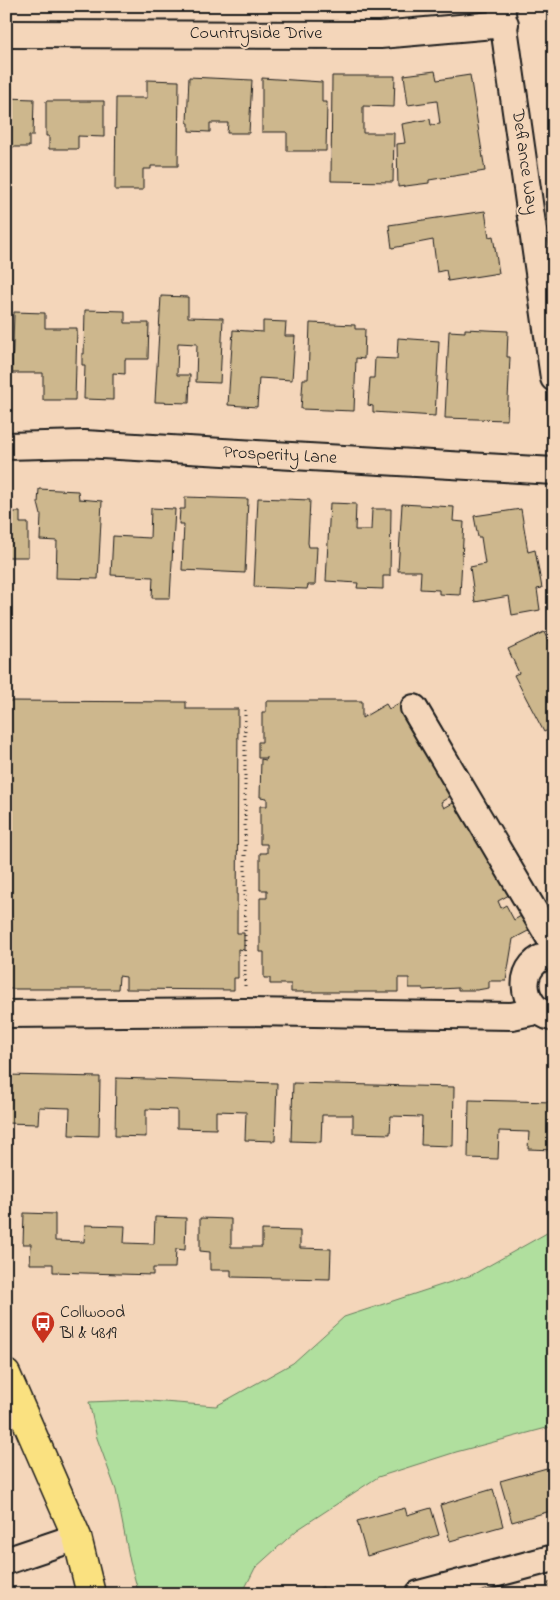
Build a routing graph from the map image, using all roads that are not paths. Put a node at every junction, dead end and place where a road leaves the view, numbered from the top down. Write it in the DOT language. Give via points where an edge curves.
graph roads {
  1 [pos="503,15"];
  2 [pos="6,34"];
  3 [pos="554,378"];
  4 [pos="6,446"];
  5 [pos="554,471"];
  6 [pos="414,708"];
  7 [pos="554,945"];
  8 [pos="554,954"];
  9 [pos="6,1014"];
  10 [pos="545,1014"];
  11 [pos="6,1374"];
  12 [pos="77,1537"];
  13 [pos="554,1558"];
  14 [pos="6,1561"];
  15 [pos="91,1594"];
  16 [pos="419,1594"];
  1 -- 2 [label="street, Countryside Drive" via="380,35"];
  1 -- 3 [label="street, Defiance Way"];
  4 -- 5 [label="street, Prosperity Lane" via="84,444"];
  6 -- 7 [label="street"];
  8 -- 10 [label="street" via="538,960 526,979 527,996"];
  9 -- 10 [label="street"];
  11 -- 12 [label="main road"];
  12 -- 14 [label="street"];
  12 -- 15 [label="main road"];
  13 -- 16 [label="street"];
}
